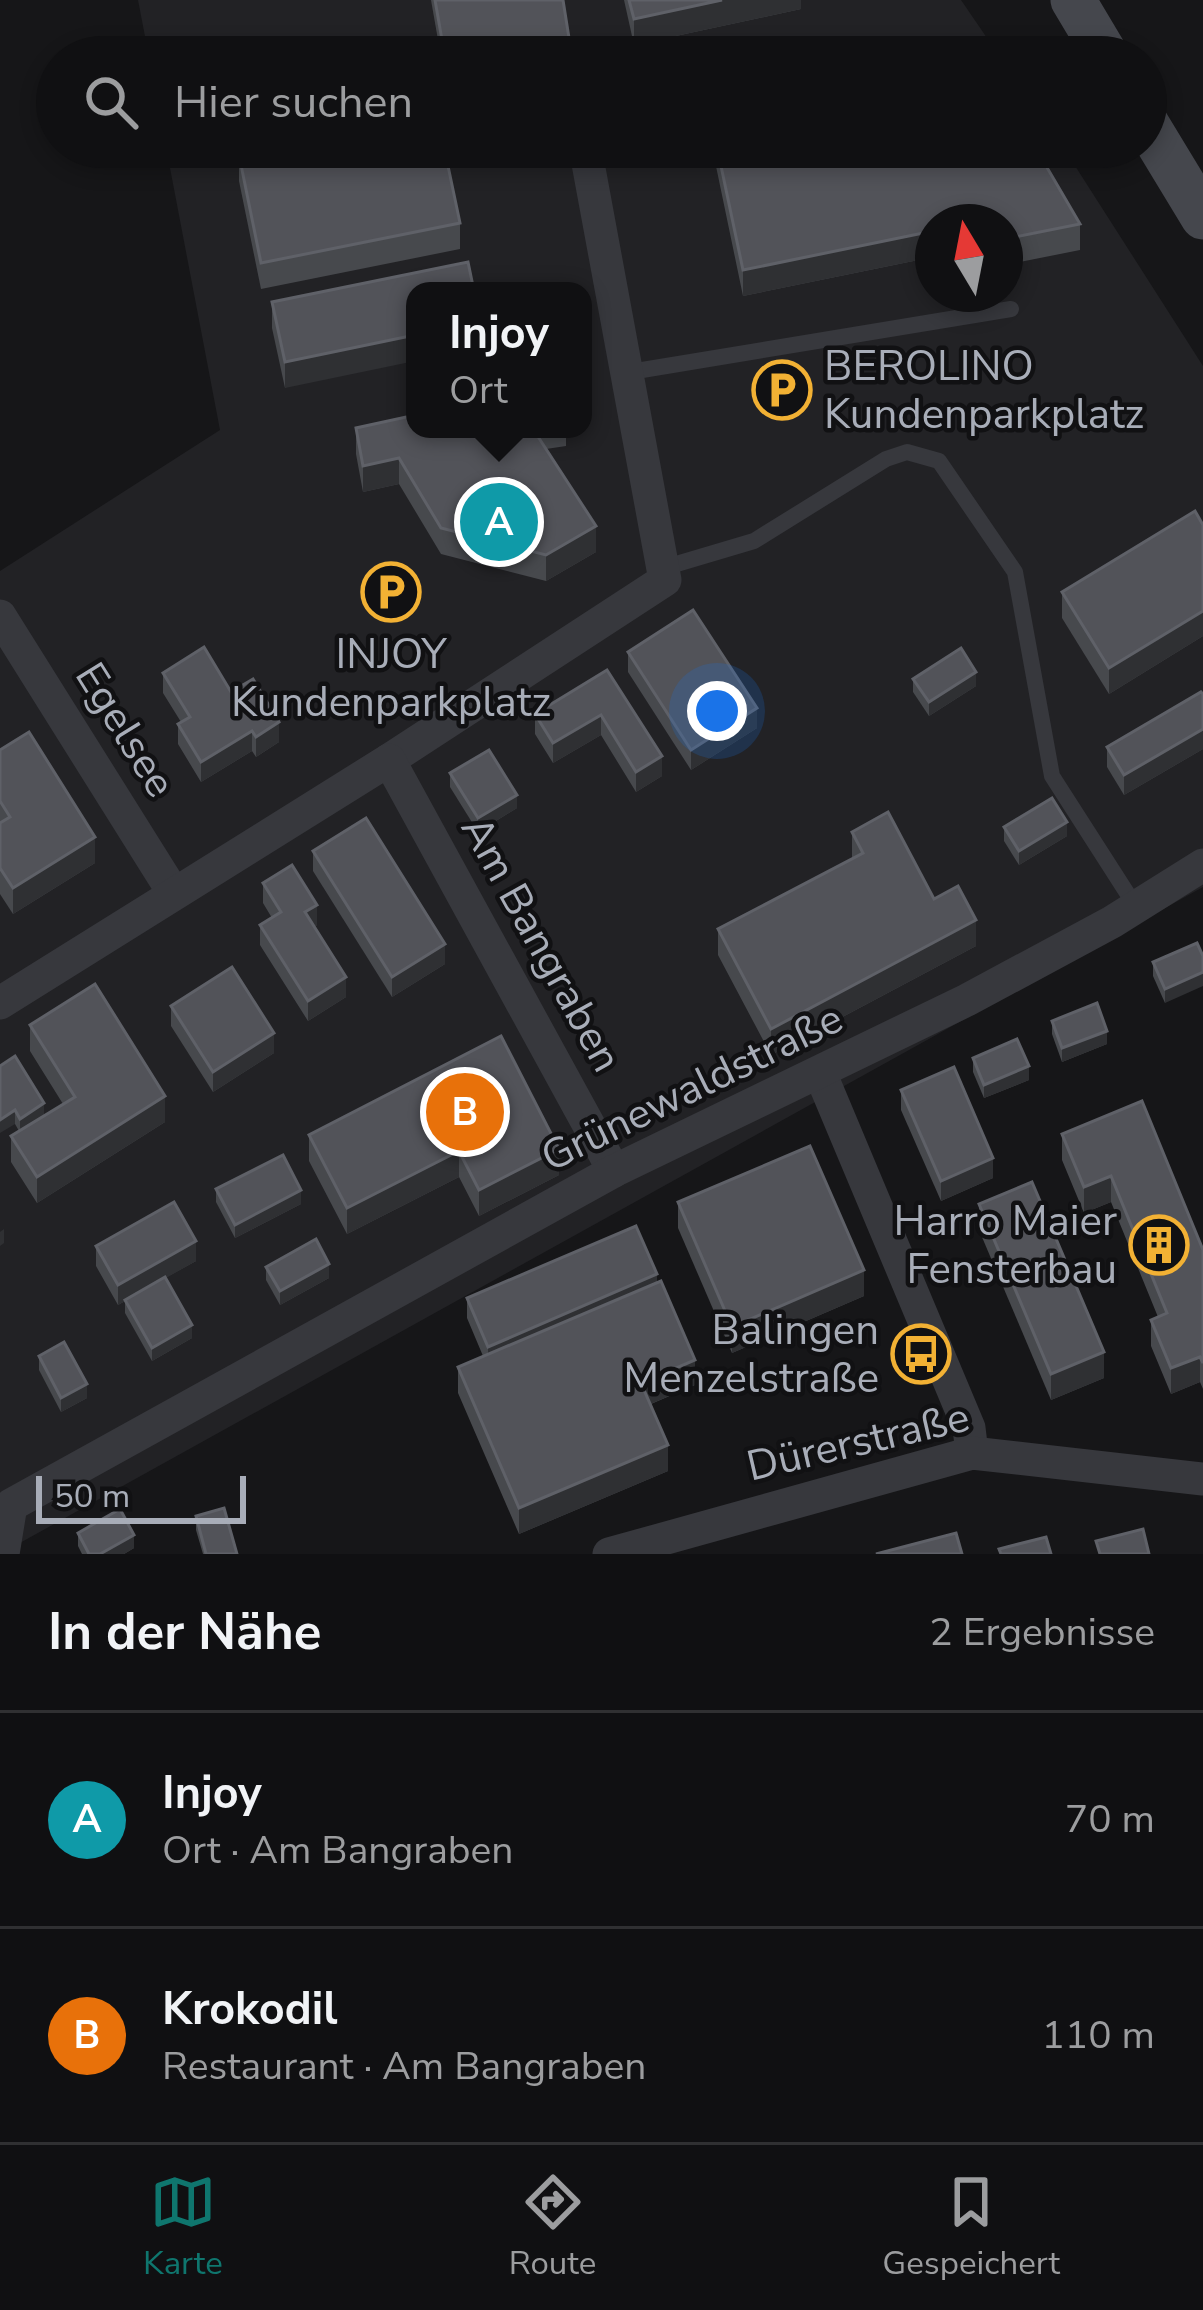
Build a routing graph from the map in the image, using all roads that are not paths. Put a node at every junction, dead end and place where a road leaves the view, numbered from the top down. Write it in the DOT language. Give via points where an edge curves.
graph roads {
  1 [pos="1073,0"];
  2 [pos="1094,36"];
  3 [pos="1167,158"];
  4 [pos="589,168"];
  5 [pos="1203,217"];
  6 [pos="993,312"];
  7 [pos="630,372"];
  8 [pos="663,568"];
  9 [pos="0,616"];
  10 [pos="389,760"];
  11 [pos="1203,865"];
  12 [pos="173,892"];
  13 [pos="1136,907"];
  14 [pos="0,1003"];
  15 [pos="821,1075"];
  16 [pos="614,1171"];
  17 [pos="972,1453"];
  18 [pos="1203,1479"];
  19 [pos="5,1508"];
  20 [pos="3,1554"];
  21 [pos="609,1554"];
  1 -- 2 [label="main road"];
  3 -- 5 [label="main road"];
  4 -- 7 [label="street"];
  6 -- 7 [label="lane"];
  7 -- 8 [label="street"];
  8 -- 10 [label="street" via="665,580"];
  8 -- 13 [label="lane" via="754,541 886,459 907,452 939,461 1016,572 1052,776"];
  9 -- 12 [label="street, Egelsee"];
  10 -- 12 [label="street"];
  10 -- 16 [label="street, Am Bangraben"];
  11 -- 13 [label="street, Grünewaldstraße"];
  12 -- 14 [label="street"];
  13 -- 15 [label="street, Grünewaldstraße"];
  15 -- 16 [label="street, Grünewaldstraße"];
  15 -- 17 [label="street" via="969,1428"];
  16 -- 19 [label="street, Grünewaldstraße"];
  17 -- 18 [label="street, Dürerstraße"];
  17 -- 21 [label="street, Dürerstraße"];
  19 -- 20 [label="street, Grünewaldstraße"];
}
